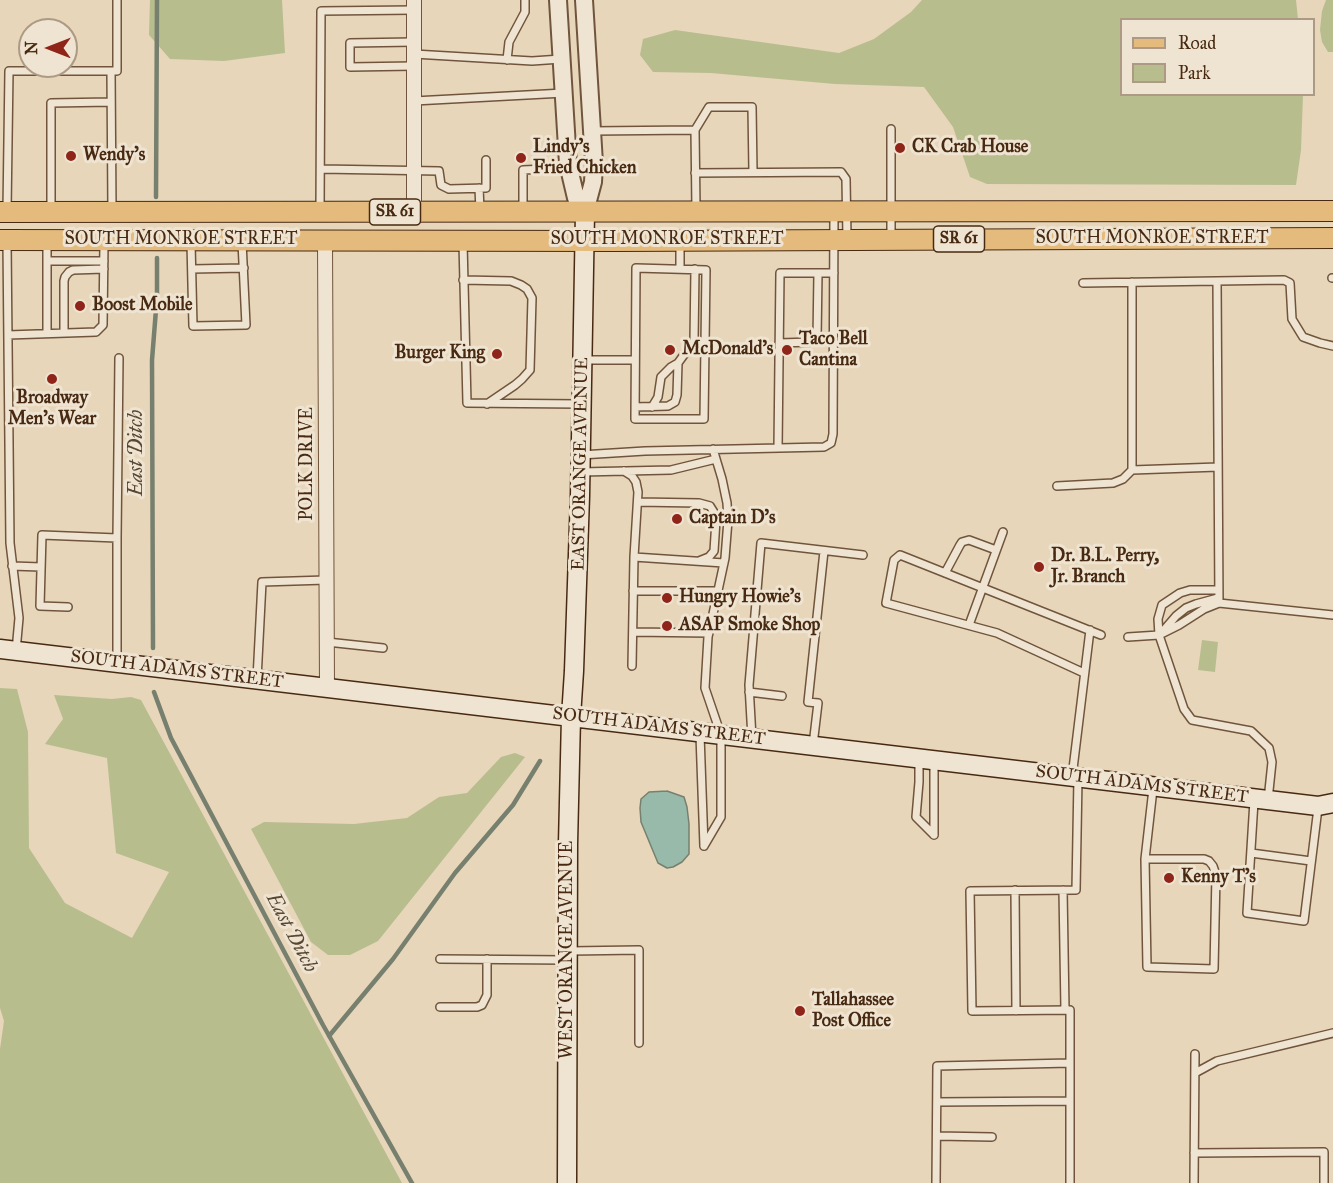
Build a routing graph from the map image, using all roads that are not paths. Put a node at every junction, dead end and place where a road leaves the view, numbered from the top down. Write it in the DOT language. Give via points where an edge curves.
graph roads {
  1 [pos="117,0"];
  2 [pos="525,0"];
  3 [pos="558,0"];
  4 [pos="584,0"];
  5 [pos="414,5"];
  6 [pos="414,54"];
  7 [pos="562,59"];
  8 [pos="507,60"];
  9 [pos="111,71"];
  10 [pos="564,93"];
  11 [pos="414,101"];
  12 [pos="111,102"];
  13 [pos="891,129"];
  14 [pos="695,130"];
  15 [pos="592,131"];
  16 [pos="486,160"];
  17 [pos="568,168"];
  18 [pos="321,169"];
  19 [pos="414,170"];
  20 [pos="753,172"];
  21 [pos="695,173"];
  22 [pos="4,174"];
  23 [pos="480,188"];
  24 [pos="1333,211"];
  25 [pos="3,212"];
  26 [pos="51,212"];
  27 [pos="112,212"];
  28 [pos="320,212"];
  29 [pos="414,212"];
  30 [pos="480,212"];
  31 [pos="523,212"];
  32 [pos="585,212"];
  33 [pos="696,212"];
  34 [pos="841,212"];
  35 [pos="891,212"];
  36 [pos="1333,238"];
  37 [pos="4,240"];
  38 [pos="47,240"];
  39 [pos="104,240"];
  40 [pos="191,240"];
  41 [pos="242,240"];
  42 [pos="680,240"];
  43 [pos="841,240"];
  44 [pos="891,240"];
  45 [pos="297,241"];
  46 [pos="325,241"];
  47 [pos="463,241"];
  48 [pos="585,241"];
  49 [pos="47,261"];
  50 [pos="104,261"];
  51 [pos="244,268"];
  52 [pos="104,269"];
  53 [pos="192,269"];
  54 [pos="680,269"];
  55 [pos="695,269"];
  56 [pos="818,273"];
  57 [pos="834,273"];
  58 [pos="464,280"];
  59 [pos="4,281"];
  60 [pos="1217,281"];
  61 [pos="1132,282"];
  62 [pos="1083,283"];
  63 [pos="47,333"];
  64 [pos="64,333"];
  65 [pos="8,335"];
  66 [pos="779,343"];
  67 [pos="1333,346"];
  68 [pos="119,358"];
  69 [pos="584,360"];
  70 [pos="635,360"];
  71 [pos="678,363"];
  72 [pos="487,404"];
  73 [pos="583,404"];
  74 [pos="635,407"];
  75 [pos="652,407"];
  76 [pos="778,448"];
  77 [pos="712,449"];
  78 [pos="716,459"];
  79 [pos="581,463"];
  80 [pos="1218,467"];
  81 [pos="1131,470"];
  82 [pos="624,471"];
  83 [pos="1057,486"];
  84 [pos="638,502"];
  85 [pos="1003,532"];
  86 [pos="117,538"];
  87 [pos="824,550"];
  88 [pos="996,550"];
  89 [pos="863,555"];
  90 [pos="634,557"];
  91 [pos="699,561"];
  92 [pos="724,562"];
  93 [pos="12,566"];
  94 [pos="41,567"];
  95 [pos="945,573"];
  96 [pos="327,580"];
  97 [pos="983,588"];
  98 [pos="1218,590"];
  99 [pos="633,591"];
  100 [pos="718,591"];
  101 [pos="1218,600"];
  102 [pos="68,607"];
  103 [pos="1333,615"];
  104 [pos="969,625"];
  105 [pos="1090,630"];
  106 [pos="633,632"];
  107 [pos="708,633"];
  108 [pos="1101,635"];
  109 [pos="1159,635"];
  110 [pos="1128,637"];
  111 [pos="327,642"];
  112 [pos="383,648"];
  113 [pos="8,650"];
  114 [pos="117,663"];
  115 [pos="632,666"];
  116 [pos="1084,673"];
  117 [pos="257,679"];
  118 [pos="327,687"];
  119 [pos="749,692"];
  120 [pos="782,696"];
  121 [pos="571,717"];
  122 [pos="700,732"];
  123 [pos="721,735"];
  124 [pos="752,738"];
  125 [pos="813,746"];
  126 [pos="927,759"];
  127 [pos="1075,777"];
  128 [pos="1153,786"];
  129 [pos="1261,799"];
  130 [pos="1328,808"];
  131 [pos="1251,854"];
  132 [pos="1145,859"];
  133 [pos="1311,861"];
  134 [pos="1015,890"];
  135 [pos="1063,890"];
  136 [pos="567,955"];
  137 [pos="440,959"];
  138 [pos="488,959"];
  139 [pos="440,1007"];
  140 [pos="1067,1010"];
  141 [pos="1016,1011"];
  142 [pos="1333,1033"];
  143 [pos="639,1043"];
  144 [pos="1195,1054"];
  145 [pos="1070,1063"];
  146 [pos="1195,1073"];
  147 [pos="1070,1101"];
  148 [pos="937,1102"];
  149 [pos="937,1136"];
  150 [pos="992,1137"];
  151 [pos="1194,1153"];
  152 [pos="567,1183"];
  153 [pos="936,1183"];
  154 [pos="1070,1183"];
  155 [pos="1194,1183"];
  156 [pos="1324,1183"];
  1 -- 9 [label="lane" via="117,71"];
  2 -- 8 [label="lane" via="525,12 509,42"];
  3 -- 7 [label="street, EAST ORANGE AVENUE"];
  4 -- 15 [label="street, EAST ORANGE AVENUE"];
  5 -- 6 [label="street"];
  5 -- 18 [label="lane" via="321,11"];
  6 -- 6 [label="lane" via="350,43 350,67"];
  6 -- 8 [label="lane"];
  6 -- 11 [label="street"];
  7 -- 8 [label="lane"];
  7 -- 10 [label="street, EAST ORANGE AVENUE"];
  9 -- 12 [label="lane"];
  9 -- 22 [label="lane" via="9,71"];
  10 -- 11 [label="lane"];
  10 -- 17 [label="street, EAST ORANGE AVENUE"];
  11 -- 19 [label="street"];
  12 -- 26 [label="lane" via="51,103"];
  12 -- 27 [label="lane"];
  13 -- 35 [label="lane"];
  14 -- 15 [label="lane"];
  14 -- 20 [label="lane" via="710,107 752,107"];
  14 -- 21 [label="lane"];
  15 -- 32 [label="street, EAST ORANGE AVENUE" via="593,182"];
  16 -- 23 [label="lane" via="486,188"];
  17 -- 31 [label="lane" via="523,170"];
  17 -- 32 [label="street, EAST ORANGE AVENUE" via="576,198"];
  18 -- 19 [label="lane"];
  18 -- 28 [label="lane"];
  19 -- 23 [label="lane" via="439,171 441,184 449,189"];
  19 -- 29 [label="street"];
  20 -- 21 [label="lane"];
  20 -- 34 [label="lane" via="841,172 846,179"];
  21 -- 33 [label="lane"];
  22 -- 25 [label="lane"];
  23 -- 30 [label="lane"];
  24 -- 35 [label="main road, SOUTH MONROE STREET / SR 61"];
  25 -- 26 [label="main road, SOUTH MONROE STREET / SR 61"];
  25 -- 37 [label="main road"];
  26 -- 27 [label="main road, SOUTH MONROE STREET / SR 61"];
  27 -- 28 [label="main road, SOUTH MONROE STREET / SR 61"];
  28 -- 29 [label="main road, SOUTH MONROE STREET / SR 61"];
  28 -- 45 [label="main road" via="311,231"];
  29 -- 30 [label="main road, SOUTH MONROE STREET / SR 61"];
  30 -- 31 [label="main road, SOUTH MONROE STREET / SR 61"];
  31 -- 32 [label="main road, SOUTH MONROE STREET / SR 61"];
  32 -- 33 [label="main road, SOUTH MONROE STREET / SR 61"];
  32 -- 48 [label="main road, EAST ORANGE AVENUE"];
  33 -- 34 [label="main road, SOUTH MONROE STREET / SR 61"];
  34 -- 35 [label="main road, SOUTH MONROE STREET / SR 61"];
  34 -- 43 [label="lane"];
  34 -- 43 [label="lane"];
  35 -- 44 [label="lane"];
  36 -- 44 [label="main road, SOUTH MONROE STREET / SR 61"];
  37 -- 38 [label="main road, SOUTH MONROE STREET / SR 61"];
  37 -- 59 [label="lane"];
  38 -- 39 [label="main road, SOUTH MONROE STREET / SR 61"];
  38 -- 49 [label="lane"];
  39 -- 40 [label="main road, SOUTH MONROE STREET / SR 61"];
  39 -- 50 [label="lane"];
  40 -- 41 [label="main road, SOUTH MONROE STREET / SR 61"];
  40 -- 53 [label="lane"];
  41 -- 45 [label="main road, SOUTH MONROE STREET / SR 61"];
  41 -- 51 [label="lane"];
  42 -- 43 [label="main road, SOUTH MONROE STREET / SR 61"];
  42 -- 48 [label="main road, SOUTH MONROE STREET / SR 61"];
  42 -- 54 [label="lane"];
  43 -- 44 [label="main road, SOUTH MONROE STREET / SR 61"];
  43 -- 57 [label="lane"];
  45 -- 46 [label="main road, SOUTH MONROE STREET / SR 61"];
  46 -- 47 [label="main road, SOUTH MONROE STREET / SR 61"];
  46 -- 96 [label="street, POLK DRIVE"];
  47 -- 48 [label="main road, SOUTH MONROE STREET / SR 61"];
  47 -- 58 [label="lane"];
  48 -- 69 [label="main road, EAST ORANGE AVENUE"];
  49 -- 50 [label="lane"];
  49 -- 63 [label="lane"];
  50 -- 52 [label="lane"];
  51 -- 53 [label="lane"];
  51 -- 53 [label="lane" via="246,325 193,326"];
  52 -- 64 [label="lane" via="103,325 96,332"];
  52 -- 64 [label="lane" via="73,270 65,277"];
  54 -- 55 [label="lane"];
  54 -- 70 [label="lane" via="636,268"];
  55 -- 71 [label="lane" via="694,341"];
  55 -- 74 [label="lane" via="706,270 704,418 635,418"];
  56 -- 57 [label="lane"];
  56 -- 66 [label="lane" via="817,339"];
  56 -- 66 [label="lane" via="780,273"];
  57 -- 76 [label="lane" via="831,443 824,447"];
  58 -- 72 [label="lane" via="467,404"];
  58 -- 72 [label="lane" via="511,281 527,289 532,298 530,370"];
  59 -- 65 [label="lane"];
  60 -- 61 [label="lane"];
  60 -- 67 [label="lane" via="1284,280 1290,284 1292,319 1303,337"];
  60 -- 80 [label="lane"];
  61 -- 62 [label="lane"];
  61 -- 81 [label="lane"];
  63 -- 64 [label="lane"];
  63 -- 65 [label="lane"];
  65 -- 93 [label="lane"];
  66 -- 76 [label="lane"];
  68 -- 86 [label="lane"];
  69 -- 70 [label="lane"];
  69 -- 73 [label="main road, EAST ORANGE AVENUE"];
  70 -- 74 [label="lane"];
  71 -- 75 [label="lane" via="661,377"];
  71 -- 75 [label="lane" via="675,402"];
  72 -- 73 [label="lane"];
  73 -- 79 [label="main road, EAST ORANGE AVENUE"];
  74 -- 75 [label="lane"];
  76 -- 77 [label="lane"];
  77 -- 78 [label="lane"];
  77 -- 79 [label="lane" via="645,451"];
  78 -- 82 [label="lane" via="671,470"];
  78 -- 92 [label="lane" via="727,503"];
  79 -- 82 [label="lane"];
  79 -- 121 [label="main road, EAST ORANGE AVENUE"];
  80 -- 81 [label="lane"];
  80 -- 98 [label="lane"];
  81 -- 83 [label="lane" via="1113,483"];
  82 -- 84 [label="lane" via="636,482"];
  84 -- 90 [label="lane"];
  84 -- 91 [label="lane" via="710,506 716,520 714,551"];
  85 -- 88 [label="lane"];
  86 -- 94 [label="lane" via="42,535"];
  86 -- 114 [label="lane"];
  87 -- 89 [label="lane"];
  87 -- 119 [label="lane" via="761,543"];
  87 -- 125 [label="lane" via="808,702 818,703"];
  88 -- 95 [label="lane" via="969,540 963,542"];
  88 -- 97 [label="lane"];
  90 -- 91 [label="lane"];
  90 -- 99 [label="lane"];
  91 -- 92 [label="lane"];
  92 -- 100 [label="lane"];
  93 -- 94 [label="lane"];
  93 -- 113 [label="lane" via="19,618"];
  94 -- 102 [label="lane" via="40,606"];
  95 -- 97 [label="lane"];
  95 -- 104 [label="lane" via="900,555 894,560 886,603"];
  96 -- 111 [label="street, POLK DRIVE"];
  96 -- 117 [label="lane" via="262,582"];
  97 -- 104 [label="lane"];
  97 -- 105 [label="lane"];
  98 -- 101 [label="lane"];
  98 -- 109 [label="lane" via="1190,590 1162,605"];
  99 -- 100 [label="lane"];
  99 -- 106 [label="lane"];
  100 -- 107 [label="lane"];
  101 -- 103 [label="lane"];
  101 -- 109 [label="lane"];
  104 -- 116 [label="lane" via="997,633"];
  105 -- 108 [label="lane"];
  105 -- 116 [label="lane"];
  106 -- 107 [label="lane"];
  106 -- 115 [label="lane"];
  107 -- 123 [label="lane" via="705,688"];
  109 -- 110 [label="lane"];
  109 -- 129 [label="lane" via="1184,709 1192,720 1251,731 1269,748 1272,762"];
  111 -- 112 [label="lane"];
  111 -- 118 [label="street, POLK DRIVE"];
  113 -- 114 [label="main road, SOUTH ADAMS STREET"];
  114 -- 117 [label="main road, SOUTH ADAMS STREET"];
  116 -- 127 [label="lane"];
  117 -- 118 [label="main road, SOUTH ADAMS STREET"];
  118 -- 121 [label="main road, SOUTH ADAMS STREET"];
  119 -- 120 [label="lane"];
  119 -- 124 [label="lane"];
  121 -- 122 [label="main road, SOUTH ADAMS STREET"];
  121 -- 136 [label="main road, WEST ORANGE AVENUE"];
  122 -- 123 [label="main road, SOUTH ADAMS STREET"];
  122 -- 123 [label="lane" via="704,846 721,817"];
  123 -- 124 [label="main road, SOUTH ADAMS STREET"];
  124 -- 125 [label="main road, SOUTH ADAMS STREET"];
  125 -- 126 [label="main road, SOUTH ADAMS STREET"];
  126 -- 126 [label="lane" via="934,835 916,817 919,782"];
  126 -- 127 [label="main road, SOUTH ADAMS STREET"];
  127 -- 128 [label="main road, SOUTH ADAMS STREET"];
  127 -- 135 [label="lane" via="1076,890"];
  128 -- 129 [label="main road, SOUTH ADAMS STREET"];
  128 -- 132 [label="lane"];
  129 -- 130 [label="main road, SOUTH ADAMS STREET"];
  129 -- 131 [label="lane"];
  130 -- 133 [label="lane"];
  131 -- 133 [label="lane"];
  131 -- 133 [label="lane" via="1247,913 1304,921"];
  132 -- 132 [label="lane" via="1147,967 1214,969 1213,866 1204,859"];
  134 -- 135 [label="lane"];
  134 -- 141 [label="lane"];
  134 -- 141 [label="lane" via="970,891 972,1011"];
  135 -- 140 [label="lane"];
  136 -- 138 [label="lane"];
  136 -- 143 [label="lane" via="639,950"];
  136 -- 152 [label="main road, WEST ORANGE AVENUE"];
  137 -- 138 [label="lane"];
  138 -- 139 [label="lane" via="487,995 482,1005"];
  140 -- 141 [label="lane"];
  140 -- 145 [label="lane"];
  142 -- 146 [label="lane" via="1217,1061"];
  144 -- 146 [label="lane"];
  145 -- 147 [label="lane"];
  145 -- 148 [label="lane" via="937,1066"];
  146 -- 151 [label="lane"];
  147 -- 148 [label="lane"];
  147 -- 154 [label="lane"];
  148 -- 149 [label="lane"];
  149 -- 150 [label="lane"];
  149 -- 153 [label="lane"];
  151 -- 155 [label="lane"];
  151 -- 156 [label="lane" via="1324,1152"];
}
